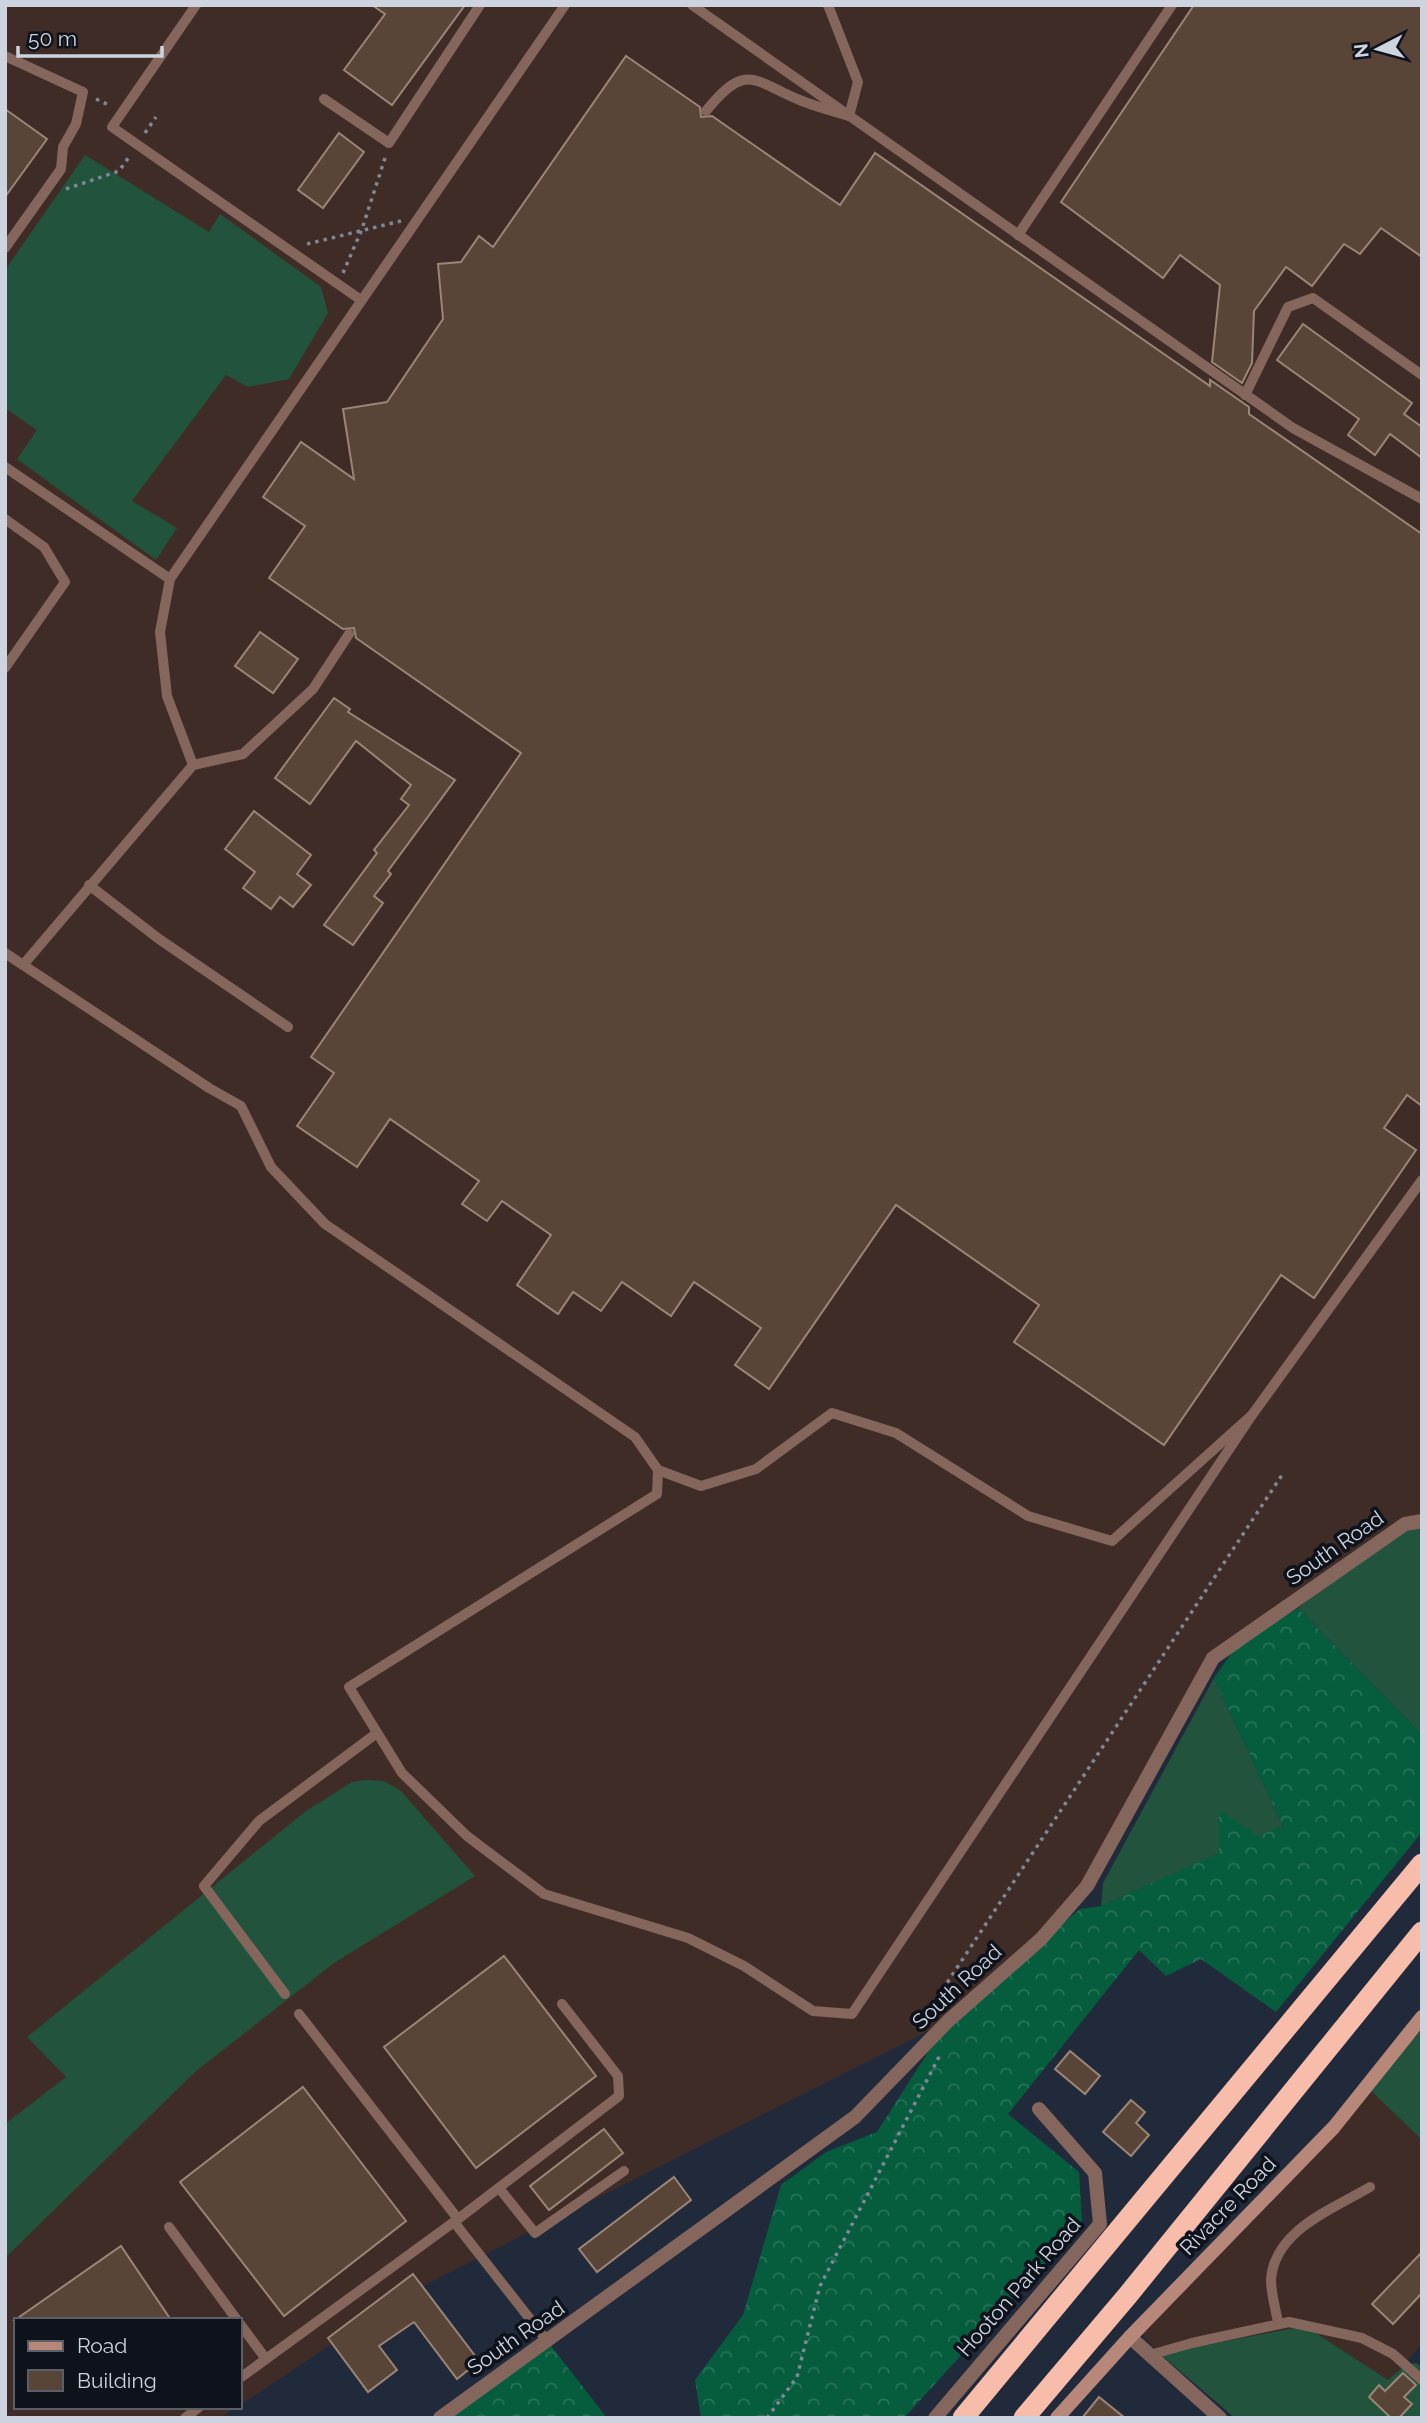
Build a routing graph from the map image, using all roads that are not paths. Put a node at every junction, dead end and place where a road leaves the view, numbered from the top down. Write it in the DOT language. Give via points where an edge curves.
graph roads {
  1 [pos="196,5"];
  2 [pos="480,5"];
  3 [pos="565,5"];
  4 [pos="692,5"];
  5 [pos="828,5"];
  6 [pos="1172,5"];
  7 [pos="5,56"];
  8 [pos="324,99"];
  9 [pos="706,111"];
  10 [pos="849,116"];
  11 [pos="1018,235"];
  12 [pos="5,248"];
  13 [pos="361,300"];
  14 [pos="1422,375"];
  15 [pos="1245,395"];
  16 [pos="5,467"];
  17 [pos="1420,494"];
  18 [pos="5,519"];
  19 [pos="170,579"];
  20 [pos="349,634"];
  21 [pos="5,668"];
  22 [pos="193,765"];
  23 [pos="89,885"];
  24 [pos="5,953"];
  25 [pos="23,965"];
  26 [pos="288,1027"];
  27 [pos="1422,1180"];
  28 [pos="1252,1415"];
  29 [pos="658,1470"];
  30 [pos="1422,1521"];
  31 [pos="377,1733"];
  32 [pos="1422,1864"];
  33 [pos="1422,1932"];
  34 [pos="285,1994"];
  35 [pos="562,2004"];
  36 [pos="299,2014"];
  37 [pos="1422,2017"];
  38 [pos="1039,2109"];
  39 [pos="624,2171"];
  40 [pos="1370,2187"];
  41 [pos="499,2188"];
  42 [pos="456,2220"];
  43 [pos="169,2227"];
  44 [pos="235,2318"];
  45 [pos="1278,2323"];
  46 [pos="242,2327"];
  47 [pos="1130,2337"];
  48 [pos="548,2342"];
  49 [pos="1150,2355"];
  50 [pos="266,2359"];
  51 [pos="242,2377"];
  52 [pos="1422,2380"];
  53 [pos="440,2418"];
  54 [pos="935,2418"];
  55 [pos="963,2418"];
  56 [pos="1024,2418"];
  57 [pos="1057,2418"];
  58 [pos="1220,2418"];
  1 -- 13 [label="lane" via="112,127"];
  2 -- 8 [label="lane" via="389,143"];
  3 -- 13 [label="lane"];
  4 -- 10 [label="lane"];
  5 -- 10 [label="lane" via="858,82"];
  6 -- 11 [label="lane"];
  7 -- 12 [label="lane" via="83,92 76,124 63,147 61,169"];
  9 -- 10 [label="lane" via="723,90 740,80 760,79 802,101"];
  10 -- 11 [label="lane"];
  11 -- 15 [label="lane"];
  13 -- 19 [label="lane"];
  14 -- 15 [label="lane" via="1313,298 1288,307"];
  15 -- 17 [label="lane" via="1293,428"];
  16 -- 19 [label="lane"];
  18 -- 21 [label="lane" via="44,547 65,582"];
  19 -- 22 [label="lane" via="160,632 167,696"];
  20 -- 22 [label="lane" via="313,689 243,754"];
  22 -- 23 [label="lane"];
  23 -- 25 [label="lane"];
  23 -- 26 [label="lane"];
  24 -- 25 [label="lane"];
  25 -- 29 [label="lane" via="241,1106 271,1167 325,1224 635,1437"];
  27 -- 28 [label="lane"];
  28 -- 29 [label="lane" via="1111,1541 1028,1516 896,1433 832,1413 756,1469 701,1486"];
  28 -- 31 [label="lane" via="852,2014 813,2011 744,1966 688,1938 544,1895 467,1836 402,1773"];
  29 -- 31 [label="lane" via="657,1494 349,1687"];
  30 -- 48 [label="street, South Road" via="1405,1524 1213,1658 1087,1886 1041,1938 948,2021 855,2117"];
  31 -- 34 [label="lane" via="259,1821 204,1886"];
  32 -- 55 [label="highway"];
  33 -- 56 [label="highway"];
  35 -- 41 [label="lane" via="618,2076 620,2096"];
  36 -- 42 [label="lane"];
  37 -- 47 [label="main road, Rivacre Road" via="1334,2127"];
  38 -- 54 [label="street, Hooton Park Road" via="1095,2173 1100,2224"];
  39 -- 41 [label="lane" via="535,2233"];
  40 -- 45 [label="lane" via="1297,2231 1279,2250 1271,2280"];
  41 -- 42 [label="lane"];
  42 -- 48 [label="lane"];
  42 -- 50 [label="lane"];
  43 -- 44 [label="lane"];
  45 -- 49 [label="lane"];
  45 -- 52 [label="lane" via="1362,2338 1393,2354"];
  46 -- 50 [label="lane"];
  47 -- 49 [label="street"];
  47 -- 57 [label="main road, Rivacre Road"];
  48 -- 53 [label="street, South Road"];
  49 -- 58 [label="street"];
  50 -- 51 [label="lane"];
}
